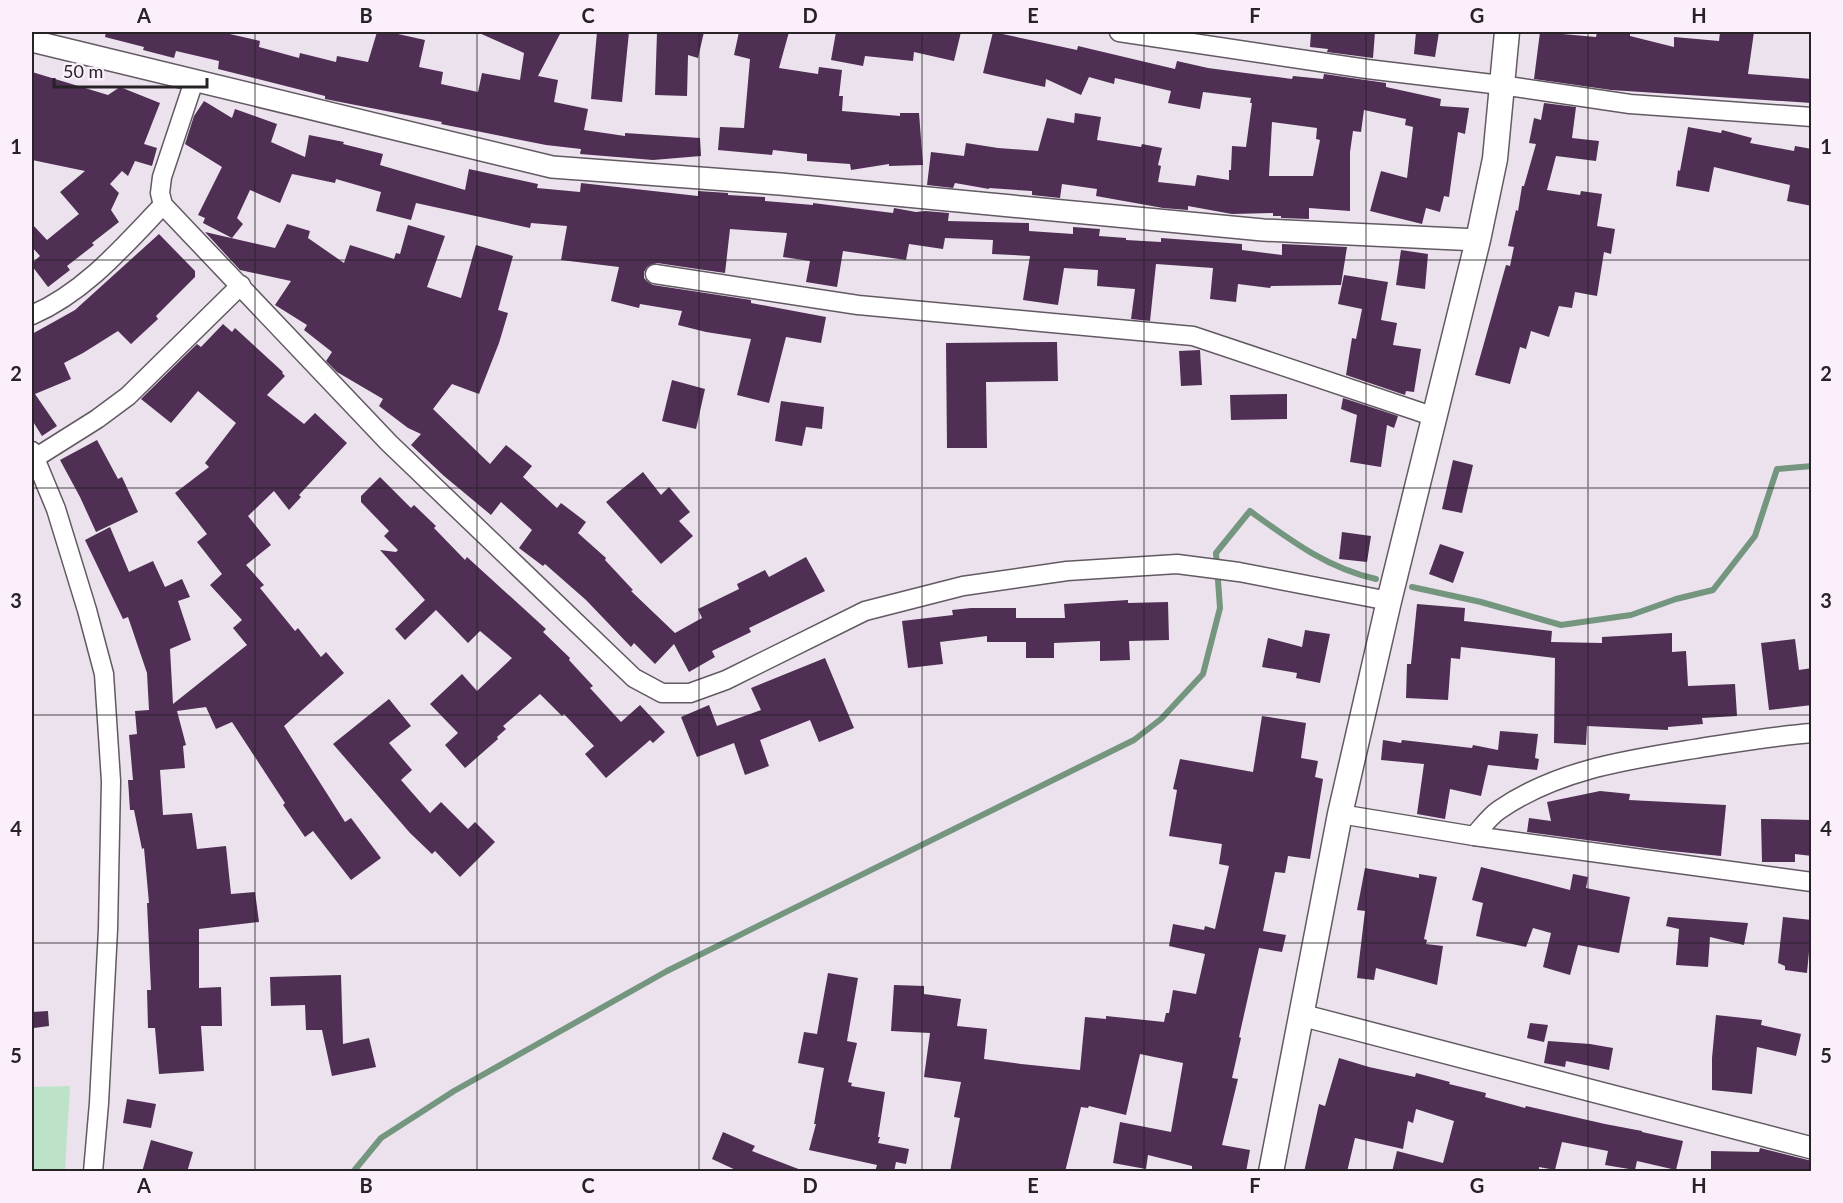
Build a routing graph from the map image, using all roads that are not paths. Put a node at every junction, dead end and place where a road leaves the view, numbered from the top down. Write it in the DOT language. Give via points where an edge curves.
graph roads {
  1 [pos="1119,32"];
  2 [pos="1507,32"];
  3 [pos="32,41"];
  4 [pos="194,81"];
  5 [pos="1501,85"];
  6 [pos="1812,117"];
  7 [pos="163,205"];
  8 [pos="1478,240"];
  9 [pos="656,274"];
  10 [pos="241,285"];
  11 [pos="32,315"];
  12 [pos="1435,417"];
  13 [pos="33,455"];
  14 [pos="1389,601"];
  15 [pos="1812,733"];
  16 [pos="1340,814"];
  17 [pos="1474,836"];
  18 [pos="1812,882"];
  19 [pos="1301,1014"];
  20 [pos="1812,1148"];
  21 [pos="93,1172"];
  22 [pos="1271,1172"];
  1 -- 5 [label="street"];
  2 -- 5 [label="main road"];
  3 -- 4 [label="street"];
  4 -- 7 [label="street" via="162,177"];
  4 -- 8 [label="street" via="552,167 780,184 1263,230"];
  5 -- 6 [label="street" via="1630,104"];
  5 -- 8 [label="main road" via="1495,159"];
  7 -- 10 [label="street"];
  7 -- 11 [label="street" via="79,287"];
  8 -- 12 [label="main road"];
  9 -- 12 [label="street" via="858,305 1193,336"];
  10 -- 13 [label="street" via="128,396 97,419"];
  10 -- 14 [label="street" via="389,443 634,678 662,693 690,693 726,680 865,611 963,586 1067,571 1177,564"];
  12 -- 14 [label="main road"];
  13 -- 21 [label="street" via="56,509 104,674 111,781 108,929"];
  14 -- 16 [label="main road"];
  15 -- 17 [label="street" via="1630,759 1572,773 1498,811"];
  16 -- 17 [label="street"];
  16 -- 19 [label="main road"];
  17 -- 18 [label="street"];
  19 -- 20 [label="street"];
  19 -- 22 [label="main road"];
}
